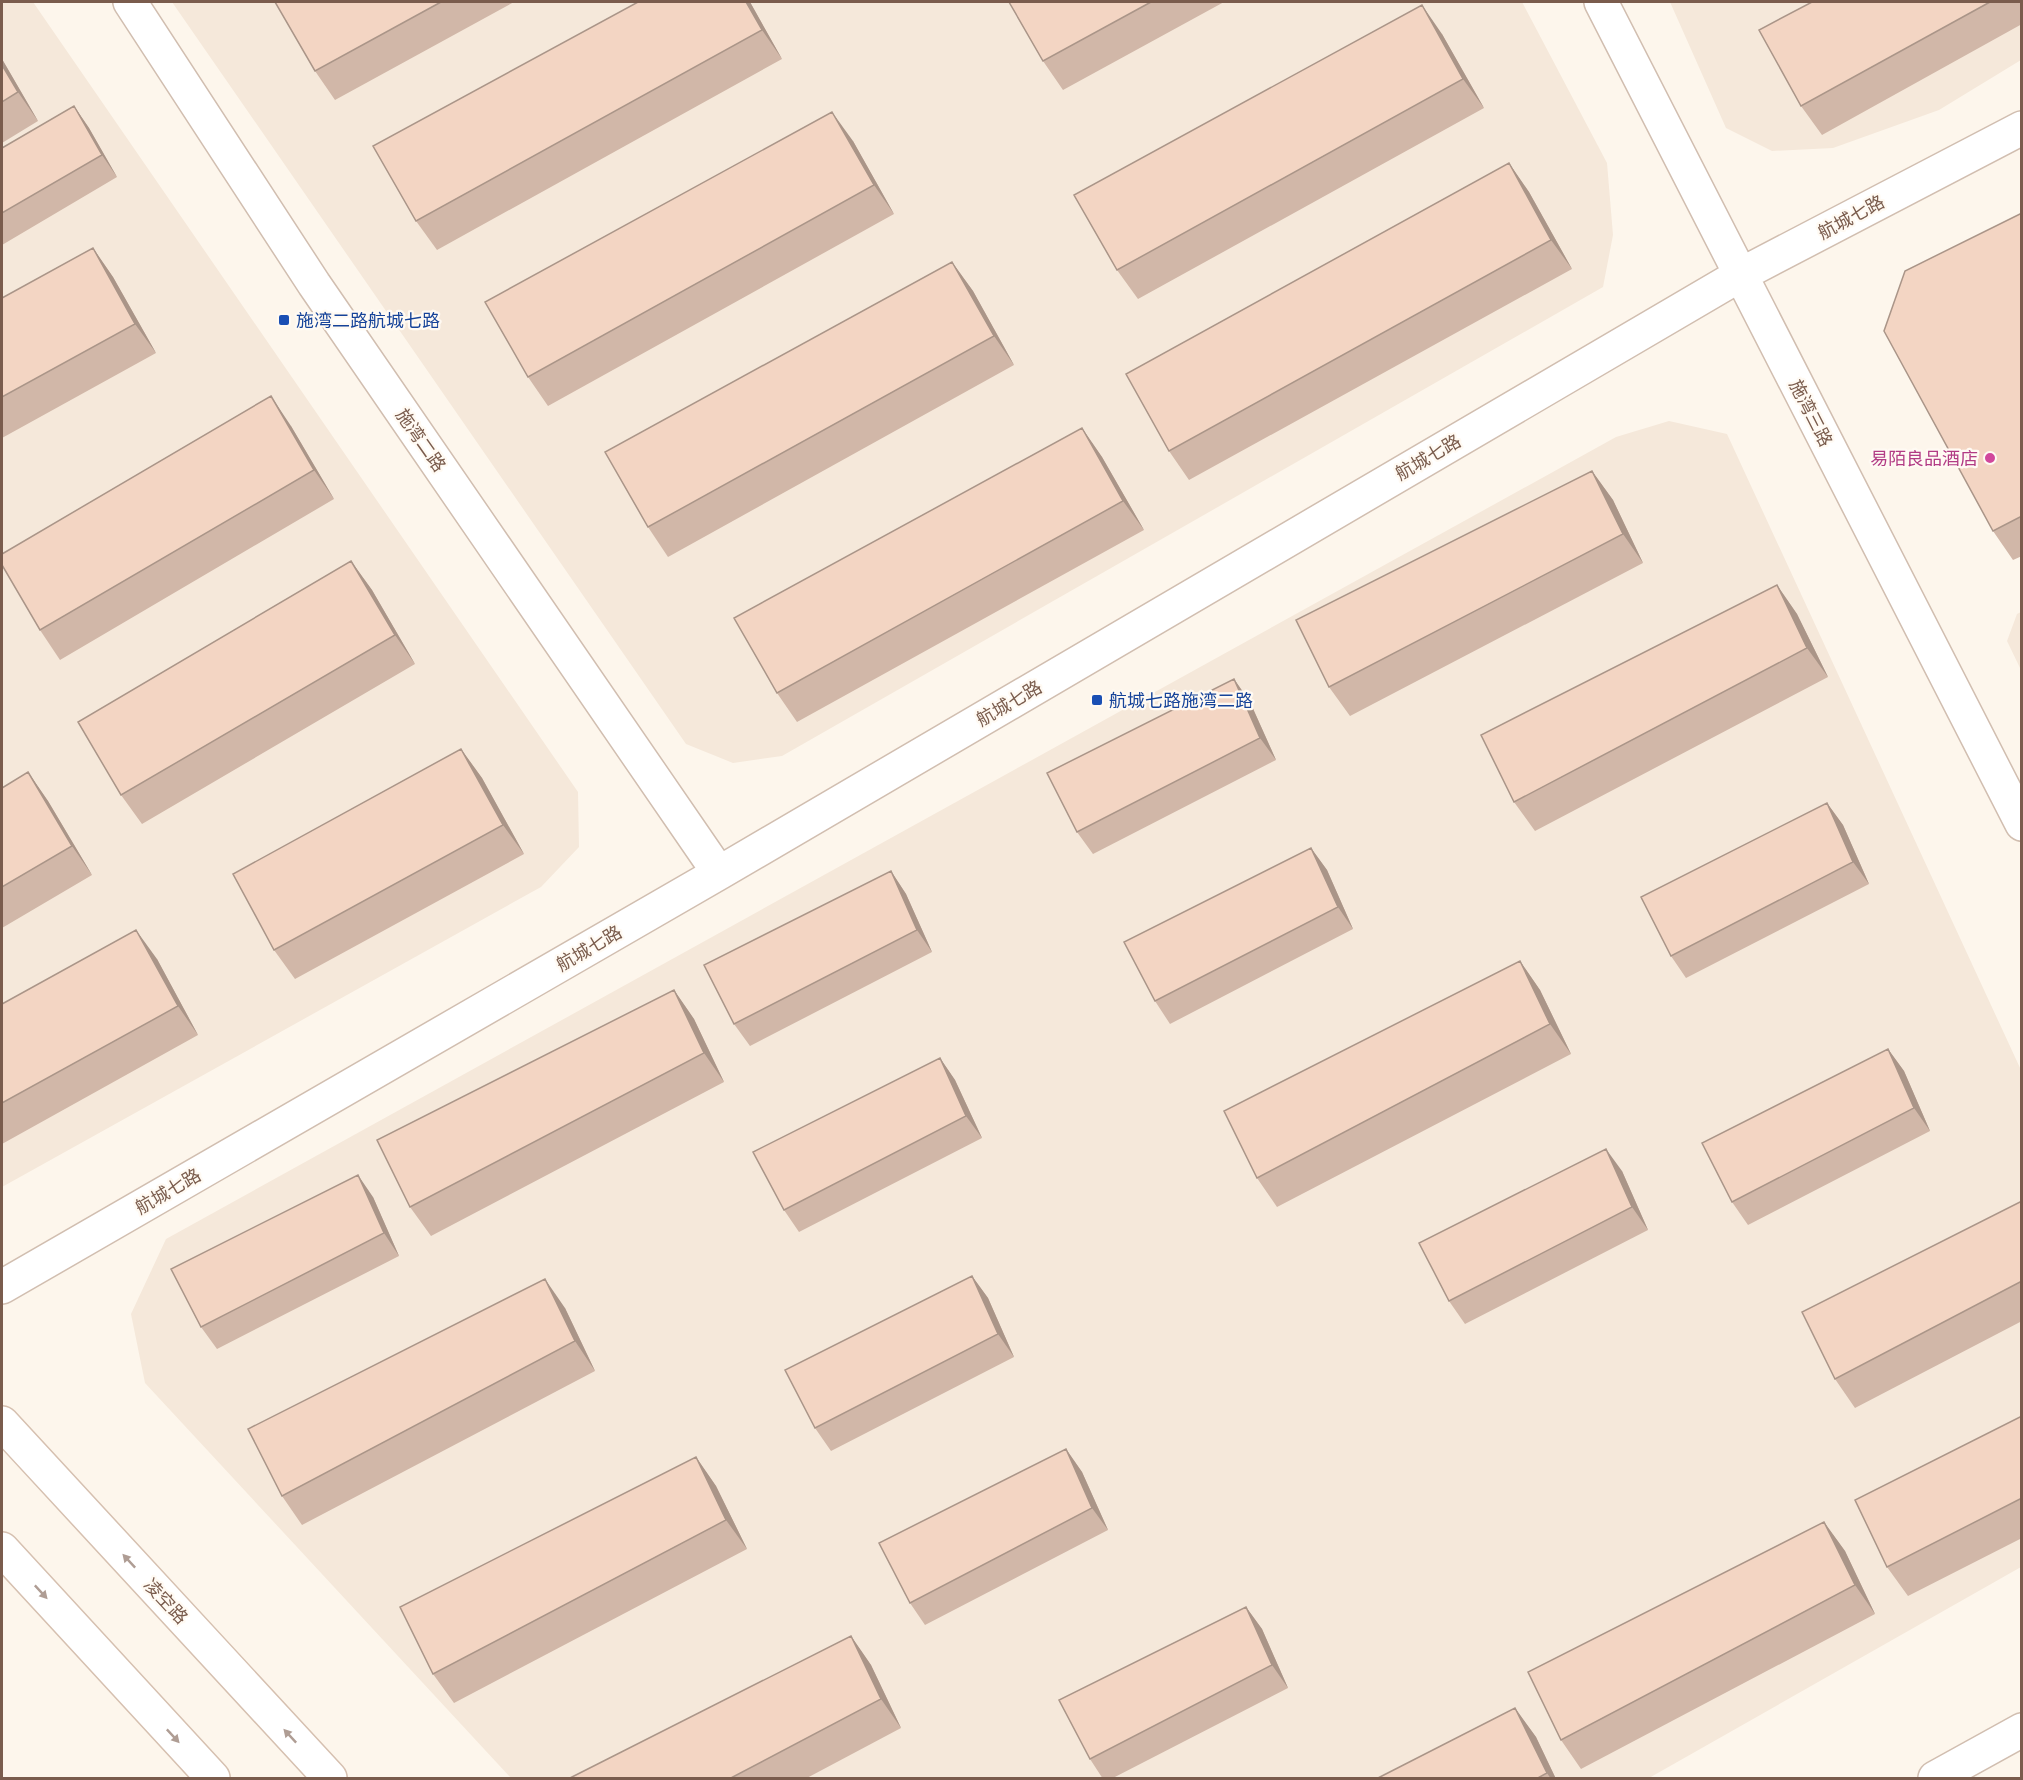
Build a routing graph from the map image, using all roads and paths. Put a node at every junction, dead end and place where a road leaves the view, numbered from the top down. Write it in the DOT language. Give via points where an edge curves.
graph roads {
  1 [pos="130,2"];
  2 [pos="1601,2"];
  3 [pos="2022,128"];
  4 [pos="1740,275"];
  5 [pos="2022,824"];
  6 [pos="719,873"];
  7 [pos="2,1287"];
  8 [pos="2,1423"];
  9 [pos="2,1549"];
  10 [pos="2022,1730"];
  11 [pos="213,1779"];
  12 [pos="330,1779"];
  13 [pos="1935,1779"];
  1 -- 6 [label="street, 施湾二路" via="314,284"];
  2 -- 4 [label="street, 施湾三路"];
  3 -- 4 [label="street, 航城七路"];
  4 -- 5 [label="street, 施湾三路"];
  4 -- 6 [label="street, 航城七路"];
  6 -- 7 [label="street, 航城七路"];
  12 -- 8 [label="street, 凌空路, one-way"];
  9 -- 11 [label="street, one-way"];
  10 -- 13 [label="street"];
}
